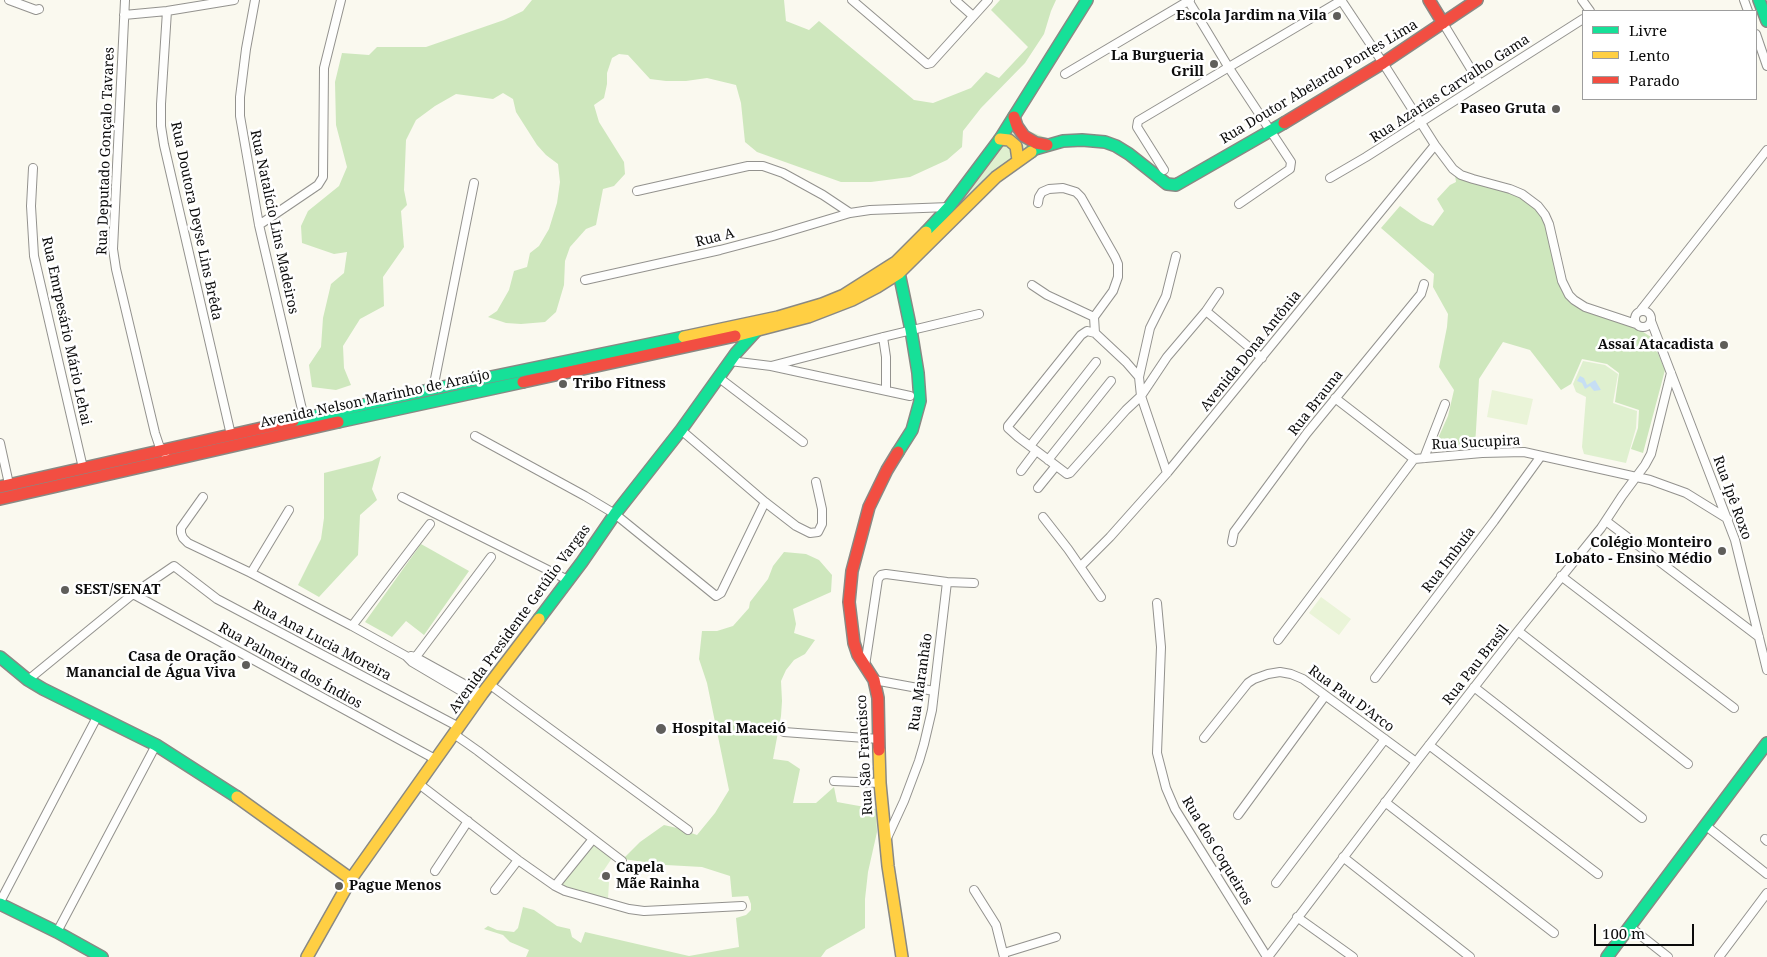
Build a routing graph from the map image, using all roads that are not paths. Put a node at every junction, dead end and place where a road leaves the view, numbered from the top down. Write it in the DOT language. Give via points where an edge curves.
graph roads {
  1 [pos="8,0"];
  2 [pos="125,0"];
  3 [pos="234,0"];
  4 [pos="255,0"];
  5 [pos="341,0"];
  6 [pos="852,0"];
  7 [pos="955,0"];
  8 [pos="988,0"];
  9 [pos="1087,0"];
  10 [pos="1189,0"];
  11 [pos="1341,0"];
  12 [pos="1429,0"];
  13 [pos="1478,0"];
  14 [pos="1759,0"];
  15 [pos="39,9"];
  16 [pos="167,11"];
  17 [pos="124,15"];
  18 [pos="973,16"];
  19 [pos="1582,20"];
  20 [pos="1767,21"];
  21 [pos="1443,23"];
  22 [pos="1757,37"];
  23 [pos="1383,62"];
  24 [pos="1767,66"];
  25 [pos="1230,68"];
  26 [pos="1065,74"];
  27 [pos="1480,84"];
  28 [pos="1014,117"];
  29 [pos="1420,122"];
  30 [pos="1271,131"];
  31 [pos="1000,139"];
  32 [pos="1047,145"];
  33 [pos="1435,145"];
  34 [pos="1767,150"];
  35 [pos="1018,160"];
  36 [pos="33,168"];
  37 [pos="1164,170"];
  38 [pos="1330,178"];
  39 [pos="474,183"];
  40 [pos="637,191"];
  41 [pos="1038,203"];
  42 [pos="1238,204"];
  43 [pos="949,207"];
  44 [pos="925,209"];
  45 [pos="850,213"];
  46 [pos="936,223"];
  47 [pos="259,225"];
  48 [pos="1176,256"];
  49 [pos="897,267"];
  50 [pos="585,280"];
  51 [pos="1424,284"];
  52 [pos="1032,285"];
  53 [pos="1220,292"];
  54 [pos="1206,311"];
  55 [pos="1645,311"];
  56 [pos="980,314"];
  57 [pos="778,317"];
  58 [pos="1094,317"];
  59 [pos="1651,321"];
  60 [pos="1638,322"];
  61 [pos="758,330"];
  62 [pos="911,330"];
  63 [pos="1095,333"];
  64 [pos="883,337"];
  65 [pos="725,339"];
  66 [pos="1658,339"];
  67 [pos="733,357"];
  68 [pos="1262,358"];
  69 [pos="1096,362"];
  70 [pos="771,366"];
  71 [pos="563,368"];
  72 [pos="1671,373"];
  73 [pos="718,377"];
  74 [pos="1139,377"];
  75 [pos="1111,381"];
  76 [pos="433,389"];
  77 [pos="886,390"];
  78 [pos="910,396"];
  79 [pos="1141,396"];
  80 [pos="1335,398"];
  81 [pos="1445,404"];
  82 [pos="371,408"];
  83 [pos="304,418"];
  84 [pos="682,430"];
  85 [pos="231,435"];
  86 [pos="475,436"];
  87 [pos="803,442"];
  88 [pos="0,443"];
  89 [pos="1033,449"];
  90 [pos="165,455"];
  91 [pos="1541,456"];
  92 [pos="1424,458"];
  93 [pos="1414,459"];
  94 [pos="1048,460"];
  95 [pos="1055,467"];
  96 [pos="83,468"];
  97 [pos="1020,471"];
  98 [pos="1167,473"];
  99 [pos="1637,477"];
  100 [pos="816,482"];
  101 [pos="5,486"];
  102 [pos="1038,488"];
  103 [pos="203,497"];
  104 [pos="402,497"];
  105 [pos="0,499"];
  106 [pos="765,502"];
  107 [pos="289,510"];
  108 [pos="615,514"];
  109 [pos="1043,517"];
  110 [pos="1728,519"];
  111 [pos="1606,521"];
  112 [pos="430,524"];
  113 [pos="1232,542"];
  114 [pos="491,557"];
  115 [pos="1081,566"];
  116 [pos="251,573"];
  117 [pos="1561,576"];
  118 [pos="568,580"];
  119 [pos="947,582"];
  120 [pos="974,583"];
  121 [pos="134,594"];
  122 [pos="1102,597"];
  123 [pos="1157,603"];
  124 [pos="352,626"];
  125 [pos="1753,628"];
  126 [pos="1518,631"];
  127 [pos="1278,640"];
  128 [pos="0,657"];
  129 [pos="411,658"];
  130 [pos="865,668"];
  131 [pos="1767,670"];
  132 [pos="1375,678"];
  133 [pos="28,680"];
  134 [pos="874,680"];
  135 [pos="489,684"];
  136 [pos="1474,687"];
  137 [pos="934,691"];
  138 [pos="1325,696"];
  139 [pos="480,698"];
  140 [pos="1734,708"];
  141 [pos="97,717"];
  142 [pos="456,731"];
  143 [pos="784,732"];
  144 [pos="1204,738"];
  145 [pos="879,739"];
  146 [pos="1385,739"];
  147 [pos="1767,743"];
  148 [pos="156,745"];
  149 [pos="1429,745"];
  150 [pos="436,759"];
  151 [pos="1416,762"];
  152 [pos="1688,764"];
  153 [pos="834,781"];
  154 [pos="880,783"];
  155 [pos="419,784"];
  156 [pos="1385,802"];
  157 [pos="1238,815"];
  158 [pos="1642,818"];
  159 [pos="468,821"];
  160 [pos="1705,825"];
  161 [pos="688,830"];
  162 [pos="886,838"];
  163 [pos="593,839"];
  164 [pos="1343,857"];
  165 [pos="518,860"];
  166 [pos="622,861"];
  167 [pos="434,871"];
  168 [pos="1598,874"];
  169 [pos="1767,874"];
  170 [pos="351,879"];
  171 [pos="1276,883"];
  172 [pos="555,886"];
  173 [pos="495,890"];
  174 [pos="974,890"];
  175 [pos="1767,893"];
  176 [pos="0,903"];
  177 [pos="742,906"];
  178 [pos="1298,917"];
  179 [pos="1630,927"];
  180 [pos="57,932"];
  181 [pos="1554,933"];
  182 [pos="1056,937"];
  183 [pos="1004,955"];
  184 [pos="102,957"];
  185 [pos="307,957"];
  186 [pos="902,957"];
  187 [pos="1268,957"];
  188 [pos="1353,957"];
  189 [pos="1470,957"];
  190 [pos="1608,957"];
  191 [pos="1668,957"];
  192 [pos="1719,957"];
  1 -- 15 [label="street"];
  2 -- 17 [label="street, Rua Deputado Gonçalo Tavares"];
  3 -- 16 [label="street"];
  4 -- 47 [label="street, Rua Natalício Lins Madeiros" via="246,49 240,116"];
  5 -- 47 [label="street" via="324,68 323,177 318,185"];
  6 -- 18 [label="street" via="925,64"];
  7 -- 18 [label="street"];
  8 -- 18 [label="street"];
  9 -- 28 [label="main road"];
  10 -- 25 [label="street"];
  10 -- 26 [label="street"];
  11 -- 23 [label="street"];
  11 -- 25 [label="street"];
  12 -- 21 [label="main road"];
  13 -- 21 [label="main road, Rua Doutor Abelardo Pontes Lima"];
  14 -- 20 [label="main road"];
  16 -- 17 [label="street"];
  16 -- 85 [label="street, Rua Doutora Deyse Lins Brêda" via="161,126"];
  17 -- 90 [label="street, Rua Deputado Gonçalo Tavares" via="113,249 153,424"];
  19 -- 27 [label="street, Rua Azarias Carvalho Gama"];
  21 -- 23 [label="main road, Rua Doutor Abelardo Pontes Lima"];
  21 -- 27 [label="street"];
  22 -- 24 [label="street"];
  23 -- 29 [label="street"];
  23 -- 30 [label="main road, Rua Doutor Abelardo Pontes Lima"];
  25 -- 30 [label="street"];
  25 -- 37 [label="street" via="1138,121 1136,125"];
  27 -- 29 [label="street, Rua Azarias Carvalho Gama"];
  28 -- 31 [label="main road"];
  28 -- 32 [label="main road" via="1024,136"];
  29 -- 33 [label="street"];
  29 -- 38 [label="street, Rua Azarias Carvalho Gama"];
  30 -- 32 [label="main road, Rua Doutor Abelardo Pontes Lima" via="1173,186 1111,144 1082,140"];
  30 -- 42 [label="street" via="1290,159 1290,168"];
  31 -- 35 [label="main road" via="1009,140 1016,146"];
  31 -- 43 [label="main road"];
  32 -- 35 [label="main road"];
  33 -- 60 [label="street" via="1461,175 1510,189 1538,206 1549,224 1560,277 1574,300 1585,307"];
  33 -- 68 [label="street, Avenida Dona Antônia"];
  34 -- 55 [label="street"];
  35 -- 49 [label="main road" via="974,197 942,232"];
  36 -- 96 [label="street, Rua Emrpesário Mário Lehai" via="34,256"];
  39 -- 76 [label="street"];
  40 -- 45 [label="street" via="748,166 763,166 783,172"];
  41 -- 58 [label="street" via="1042,192 1049,189 1064,188 1076,192 1115,257 1118,276"];
  43 -- 44 [label="street, Rua A"];
  43 -- 46 [label="main road"];
  44 -- 45 [label="street, Rua A"];
  44 -- 46 [label="street"];
  45 -- 50 [label="street, Rua A" via="720,250"];
  46 -- 49 [label="main road"];
  47 -- 83 [label="street, Rua Natalício Lins Madeiros"];
  48 -- 74 [label="street" via="1162,305 1150,328"];
  49 -- 57 [label="main road" via="844,295"];
  49 -- 61 [label="main road, Avenida Nelson Marinho de Araújo" via="876,287 838,306"];
  49 -- 62 [label="main road, Rua São Francisco"];
  51 -- 80 [label="street, Rua Brauna" via="1421,294"];
  52 -- 58 [label="street"];
  53 -- 54 [label="street"];
  54 -- 68 [label="street"];
  54 -- 79 [label="street" via="1167,357"];
  55 -- 59 [label="street, Rua Ipê Roxo"];
  55 -- 60 [label="street" via="1636,313"];
  56 -- 62 [label="street"];
  57 -- 61 [label="main road, Avenida Presidente Getúlio Vargas"];
  57 -- 71 [label="main road, Avenida Nelson Marinho de Araújo"];
  58 -- 63 [label="street"];
  59 -- 60 [label="street"];
  59 -- 66 [label="street, Rua Ipê Roxo"];
  60 -- 66 [label="street, Rua Ipê Roxo"];
  61 -- 65 [label="main road, Avenida Nelson Marinho de Araújo"];
  61 -- 67 [label="main road, Avenida Presidente Getúlio Vargas"];
  62 -- 64 [label="street"];
  62 -- 130 [label="main road, Rua São Francisco" via="920,393 918,411 912,430 869,507 852,571 851,627"];
  63 -- 74 [label="street"];
  63 -- 89 [label="street" via="1087,331 1081,335 1008,426"];
  64 -- 70 [label="street"];
  64 -- 77 [label="street"];
  65 -- 67 [label="main road" via="732,345"];
  65 -- 71 [label="main road, Avenida Nelson Marinho de Araújo"];
  66 -- 72 [label="street, Rua Ipê Roxo"];
  67 -- 70 [label="street"];
  67 -- 73 [label="main road, Avenida Presidente Getúlio Vargas"];
  68 -- 98 [label="street, Avenida Dona Antônia"];
  69 -- 89 [label="street"];
  70 -- 77 [label="street"];
  71 -- 76 [label="main road, Avenida Nelson Marinho de Araújo"];
  71 -- 82 [label="main road, Avenida Nelson Marinho de Araújo"];
  72 -- 99 [label="street, Rua Pau Brasil" via="1651,454"];
  72 -- 110 [label="street, Rua Ipê Roxo"];
  73 -- 84 [label="main road, Avenida Presidente Getúlio Vargas"];
  73 -- 87 [label="street"];
  74 -- 79 [label="street"];
  75 -- 94 [label="street"];
  76 -- 82 [label="main road, Avenida Nelson Marinho de Araújo"];
  77 -- 78 [label="street"];
  79 -- 95 [label="street" via="1070,473"];
  79 -- 98 [label="street"];
  80 -- 93 [label="street, Rua Sucupira"];
  80 -- 113 [label="street, Rua Brauna" via="1234,532"];
  81 -- 92 [label="street"];
  82 -- 83 [label="main road, Avenida Nelson Marinho de Araújo"];
  82 -- 90 [label="main road, Avenida Nelson Marinho de Araújo"];
  83 -- 85 [label="main road, Avenida Nelson Marinho de Araújo"];
  84 -- 106 [label="street"];
  84 -- 108 [label="main road, Avenida Presidente Getúlio Vargas"];
  85 -- 90 [label="main road, Avenida Nelson Marinho de Araújo"];
  86 -- 108 [label="street"];
  88 -- 101 [label="street"];
  89 -- 94 [label="street"];
  89 -- 97 [label="street"];
  90 -- 96 [label="main road"];
  90 -- 105 [label="main road, Avenida Nelson Marinho de Araújo"];
  91 -- 92 [label="street, Rua Sucupira" via="1512,452"];
  91 -- 99 [label="street, Rua Sucupira"];
  91 -- 132 [label="street, Rua Imbuía"];
  92 -- 93 [label="street, Rua Sucupira"];
  93 -- 127 [label="street"];
  94 -- 95 [label="street"];
  95 -- 102 [label="street"];
  96 -- 101 [label="main road"];
  98 -- 115 [label="street, Avenida Dona Antônia"];
  99 -- 110 [label="street, Rua Sucupira" via="1686,493"];
  99 -- 111 [label="street, Rua Pau Brasil"];
  100 -- 106 [label="street" via="822,518 820,528 814,533 805,532"];
  103 -- 116 [label="street" via="181,528 183,538"];
  104 -- 118 [label="street"];
  106 -- 108 [label="street" via="718,596"];
  107 -- 116 [label="street"];
  108 -- 118 [label="main road, Avenida Presidente Getúlio Vargas"];
  109 -- 115 [label="street"];
  110 -- 125 [label="street, Rua Ipê Roxo"];
  111 -- 117 [label="street, Rua Pau Brasil"];
  111 -- 125 [label="street"];
  112 -- 124 [label="street"];
  114 -- 129 [label="street"];
  115 -- 122 [label="street"];
  116 -- 124 [label="street"];
  117 -- 126 [label="street, Rua Pau Brasil"];
  117 -- 140 [label="street"];
  118 -- 135 [label="main road, Avenida Presidente Getúlio Vargas"];
  119 -- 120 [label="street"];
  119 -- 130 [label="street" via="881,575"];
  119 -- 137 [label="street, Rua Maranhão"];
  121 -- 133 [label="street"];
  121 -- 142 [label="street, Rua Ana Lucia Moreira" via="174,566 217,600"];
  121 -- 150 [label="street, Rua Palmeira dos Índios"];
  123 -- 187 [label="street, Rua dos Coqueiros" via="1161,647 1157,753 1166,788 1175,809"];
  124 -- 129 [label="street"];
  125 -- 131 [label="street" via="1759,637"];
  126 -- 136 [label="street, Rua Pau Brasil"];
  126 -- 152 [label="street"];
  128 -- 133 [label="main road"];
  129 -- 139 [label="street"];
  130 -- 134 [label="main road, Rua São Francisco"];
  133 -- 141 [label="main road"];
  134 -- 137 [label="street"];
  134 -- 145 [label="main road, Rua São Francisco" via="879,708"];
  135 -- 139 [label="main road, Avenida Presidente Getúlio Vargas"];
  135 -- 161 [label="street"];
  136 -- 149 [label="street, Rua Pau Brasil"];
  136 -- 158 [label="street"];
  137 -- 162 [label="street, Rua Maranhão" via="919,762"];
  138 -- 144 [label="street, Rua Pau D'Arco" via="1291,674 1268,674 1248,683"];
  138 -- 146 [label="street, Rua Pau D'Arco"];
  138 -- 157 [label="street"];
  139 -- 142 [label="main road, Avenida Presidente Getúlio Vargas"];
  141 -- 148 [label="main road"];
  141 -- 176 [label="street"];
  142 -- 150 [label="main road, Avenida Presidente Getúlio Vargas"];
  142 -- 163 [label="street, Rua Ana Lucia Moreira"];
  143 -- 145 [label="street"];
  145 -- 154 [label="main road, Rua São Francisco"];
  146 -- 151 [label="street, Rua Pau D'Arco"];
  146 -- 171 [label="street"];
  147 -- 160 [label="main road"];
  148 -- 170 [label="main road" via="228,791"];
  148 -- 180 [label="street"];
  149 -- 151 [label="street, Rua Pau Brasil"];
  149 -- 168 [label="street"];
  150 -- 155 [label="main road, Avenida Presidente Getúlio Vargas"];
  151 -- 156 [label="street, Rua Pau Brasil"];
  153 -- 154 [label="street"];
  154 -- 162 [label="main road, Rua São Francisco"];
  155 -- 159 [label="street"];
  155 -- 170 [label="main road, Avenida Presidente Getúlio Vargas"];
  156 -- 164 [label="street, Rua Pau Brasil"];
  156 -- 181 [label="street"];
  159 -- 165 [label="street"];
  159 -- 167 [label="street"];
  160 -- 169 [label="street"];
  160 -- 179 [label="main road"];
  162 -- 186 [label="main road, Rua São Francisco"];
  163 -- 166 [label="street, Rua Ana Lucia Moreira"];
  163 -- 172 [label="street"];
  164 -- 178 [label="street, Rua Pau Brasil"];
  164 -- 189 [label="street"];
  165 -- 172 [label="street"];
  165 -- 173 [label="street"];
  170 -- 185 [label="main road, Avenida Presidente Getúlio Vargas"];
  172 -- 177 [label="street" via="644,911"];
  174 -- 183 [label="street" via="996,925"];
  175 -- 192 [label="street"];
  176 -- 180 [label="main road"];
  178 -- 187 [label="street, Rua Pau Brasil"];
  178 -- 188 [label="street"];
  179 -- 190 [label="main road"];
  179 -- 191 [label="street"];
  180 -- 184 [label="main road"];
  182 -- 183 [label="street"];
}
